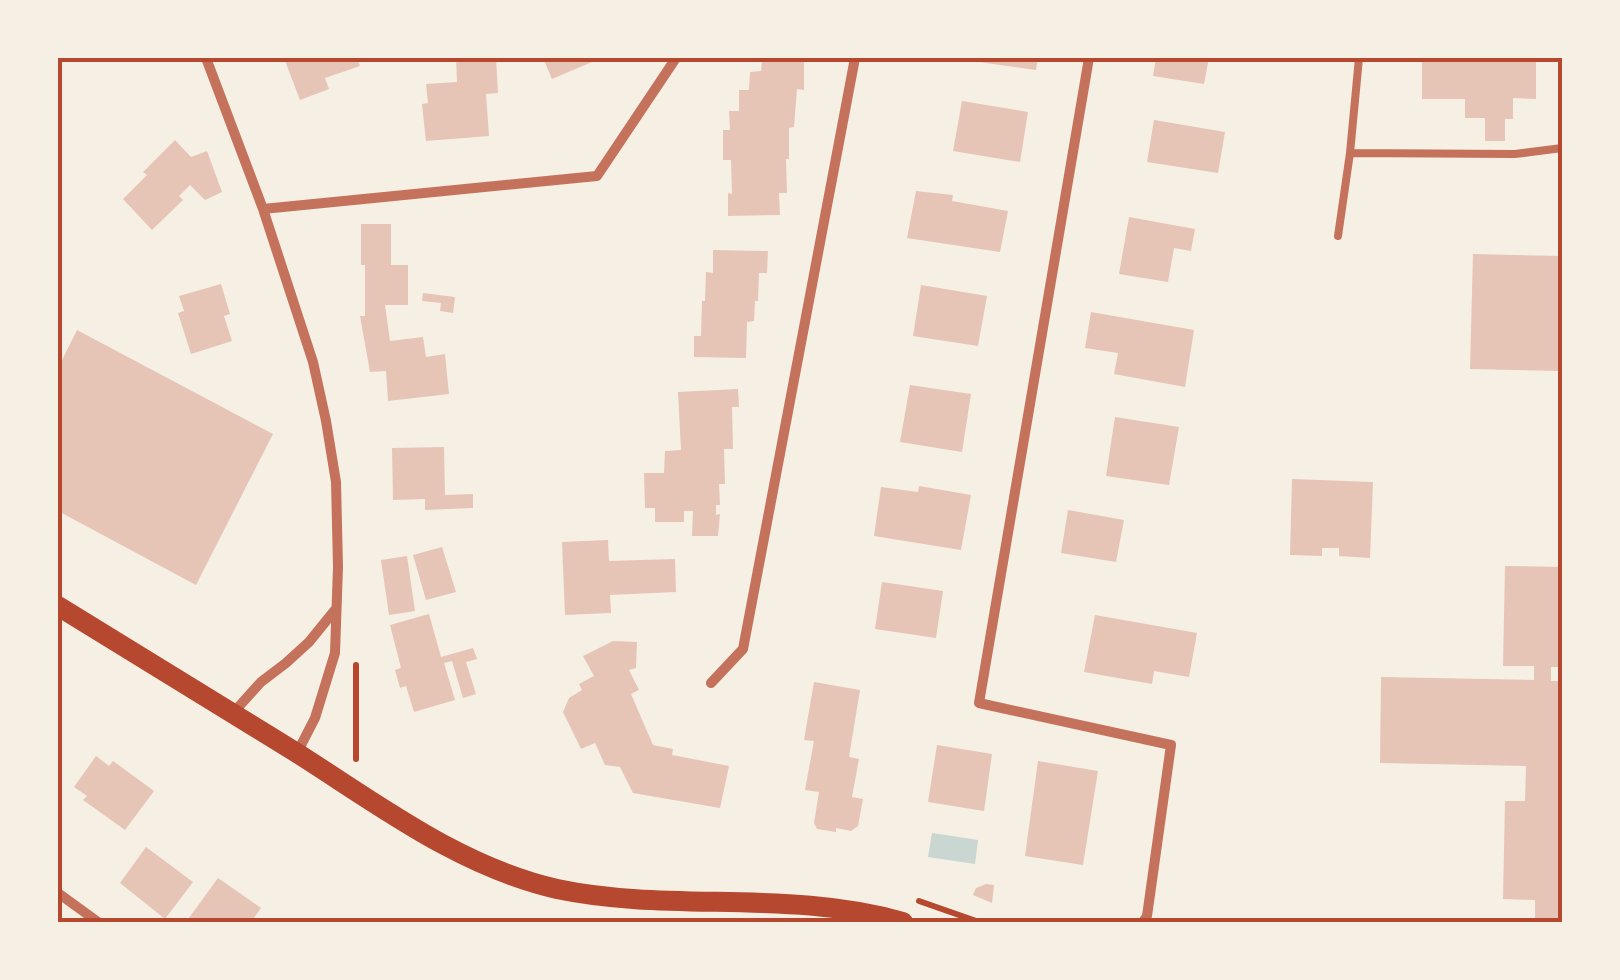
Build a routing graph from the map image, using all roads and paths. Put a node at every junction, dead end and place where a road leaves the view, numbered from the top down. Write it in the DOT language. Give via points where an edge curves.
graph roads {
  1 [pos="206,58"];
  2 [pos="676,58"];
  3 [pos="855,58"];
  4 [pos="1089,58"];
  5 [pos="1359,58"];
  6 [pos="1562,148"];
  7 [pos="1350,153"];
  8 [pos="263,210"];
  9 [pos="1338,236"];
  10 [pos="58,606"];
  11 [pos="336,609"];
  12 [pos="711,683"];
  13 [pos="233,714"];
  14 [pos="308,732"];
  15 [pos="296,752"];
  16 [pos="371,768"];
  17 [pos="58,892"];
  18 [pos="906,897"];
  19 [pos="98,922"];
  20 [pos="903,922"];
  21 [pos="979,922"];
  22 [pos="1143,922"];
  1 -- 8 [label="street"];
  2 -- 8 [label="street" via="597,176"];
  3 -- 12 [label="street" via="743,649"];
  4 -- 22 [label="street" via="979,703 1171,745"];
  5 -- 7 [label="lane"];
  6 -- 7 [label="lane"];
  7 -- 9 [label="lane"];
  8 -- 11 [label="street" via="326,421 336,482"];
  10 -- 13 [label="main road"];
  11 -- 13 [label="street"];
  11 -- 14 [label="street" via="336,653"];
  13 -- 15 [label="main road"];
  14 -- 15 [label="street"];
  14 -- 16 [label="path"];
  15 -- 20 [label="main road" via="437,843 555,888 632,901 815,906"];
  17 -- 19 [label="street"];
  18 -- 21 [label="path"];
}
